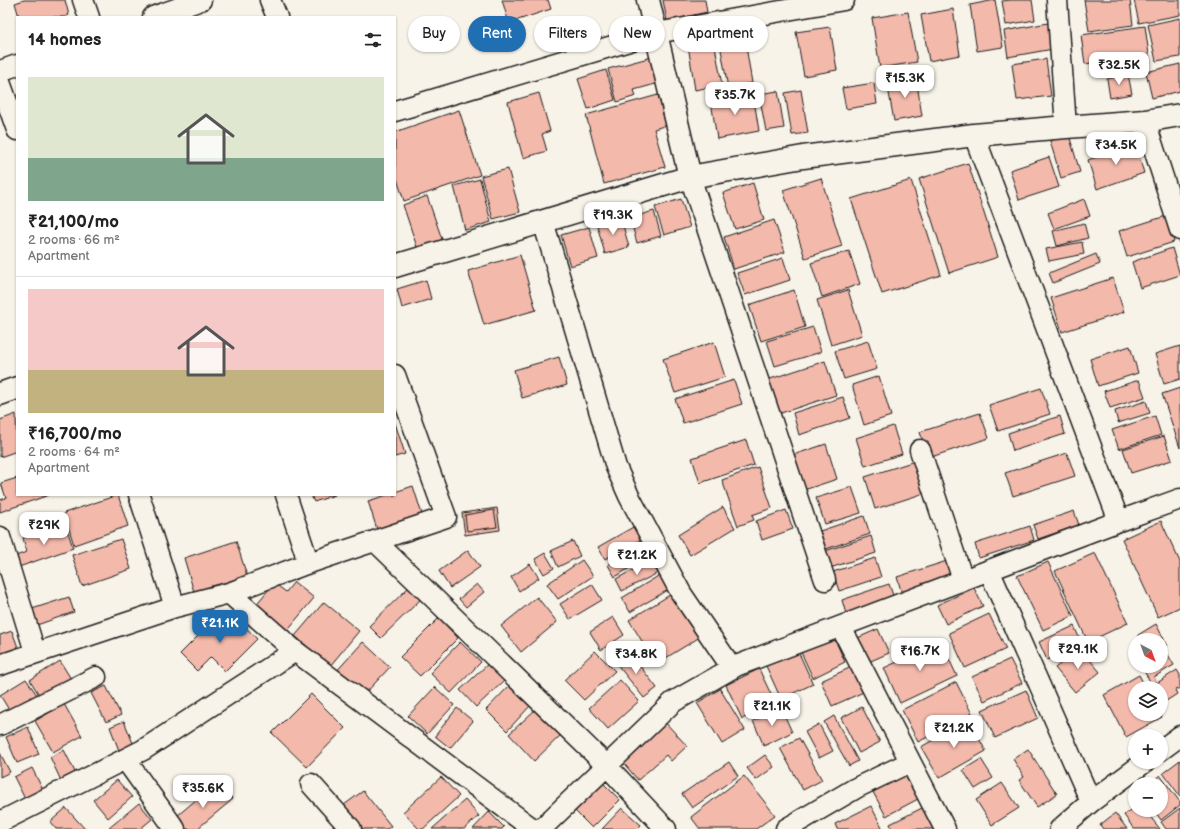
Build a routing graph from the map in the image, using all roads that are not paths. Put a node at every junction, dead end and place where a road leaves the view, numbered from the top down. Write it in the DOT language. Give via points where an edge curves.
graph roads {
  1 [pos="83,0"];
  2 [pos="201,0"];
  3 [pos="270,0"];
  4 [pos="648,0"];
  5 [pos="844,0"];
  6 [pos="1058,0"];
  7 [pos="89,16"];
  8 [pos="156,16"];
  9 [pos="277,16"];
  10 [pos="652,16"];
  11 [pos="665,31"];
  12 [pos="609,47"];
  13 [pos="660,52"];
  14 [pos="16,65"];
  15 [pos="0,71"];
  16 [pos="0,82"];
  17 [pos="396,111"];
  18 [pos="1180,115"];
  19 [pos="1145,121"];
  20 [pos="16,127"];
  21 [pos="1066,127"];
  22 [pos="974,135"];
  23 [pos="690,177"];
  24 [pos="543,221"];
  25 [pos="1180,230"];
  26 [pos="396,266"];
  27 [pos="396,378"];
  28 [pos="16,388"];
  29 [pos="0,394"];
  30 [pos="920,450"];
  31 [pos="139,496"];
  32 [pos="286,496"];
  33 [pos="1180,499"];
  34 [pos="1119,521"];
  35 [pos="0,537"];
  36 [pos="375,541"];
  37 [pos="306,564"];
  38 [pos="989,570"];
  39 [pos="825,580"];
  40 [pos="963,580"];
  41 [pos="229,593"];
  42 [pos="175,607"];
  43 [pos="841,627"];
  44 [pos="295,651"];
  45 [pos="35,652"];
  46 [pos="0,665"];
  47 [pos="732,668"];
  48 [pos="96,676"];
  49 [pos="0,725"];
  50 [pos="1180,736"];
  51 [pos="1168,745"];
  52 [pos="125,759"];
  53 [pos="910,762"];
  54 [pos="607,766"];
  55 [pos="1136,769"];
  56 [pos="311,784"];
  57 [pos="1091,802"];
  58 [pos="13,822"];
  59 [pos="175,829"];
  60 [pos="351,829"];
  61 [pos="534,829"];
  62 [pos="541,829"];
  63 [pos="666,829"];
  64 [pos="786,829"];
  65 [pos="945,829"];
  66 [pos="1060,829"];
  1 -- 7 [label="street"];
  2 -- 8 [label="street"];
  3 -- 9 [label="street"];
  4 -- 10 [label="street"];
  5 -- 11 [label="street"];
  6 -- 21 [label="street"];
  12 -- 17 [label="street"];
  13 -- 23 [label="street"];
  14 -- 15 [label="street"];
  16 -- 20 [label="street"];
  18 -- 19 [label="street"];
  19 -- 21 [label="street"];
  19 -- 25 [label="street"];
  21 -- 22 [label="street"];
  22 -- 23 [label="street" via="802,157"];
  22 -- 34 [label="street"];
  23 -- 24 [label="street"];
  23 -- 39 [label="street"];
  24 -- 26 [label="street"];
  24 -- 47 [label="street" via="616,467 681,593"];
  27 -- 36 [label="street" via="446,517"];
  28 -- 29 [label="street"];
  30 -- 40 [label="street"];
  31 -- 42 [label="street"];
  32 -- 37 [label="street" via="305,552"];
  33 -- 34 [label="street"];
  34 -- 38 [label="street"];
  35 -- 45 [label="street"];
  36 -- 37 [label="street"];
  36 -- 54 [label="street"];
  37 -- 41 [label="street"];
  38 -- 40 [label="street"];
  38 -- 57 [label="street"];
  40 -- 43 [label="street"];
  41 -- 42 [label="street"];
  41 -- 44 [label="street"];
  42 -- 45 [label="street"];
  43 -- 47 [label="street"];
  43 -- 53 [label="street"];
  44 -- 52 [label="street" via="143,750"];
  44 -- 61 [label="street"];
  45 -- 46 [label="street"];
  47 -- 54 [label="street" via="673,702"];
  48 -- 49 [label="street"];
  50 -- 51 [label="street"];
  52 -- 58 [label="street"];
  52 -- 59 [label="street"];
  53 -- 64 [label="street" via="856,788"];
  53 -- 65 [label="street"];
  54 -- 62 [label="street"];
  54 -- 63 [label="street"];
  55 -- 57 [label="street"];
  56 -- 60 [label="street"];
  57 -- 66 [label="street"];
}
